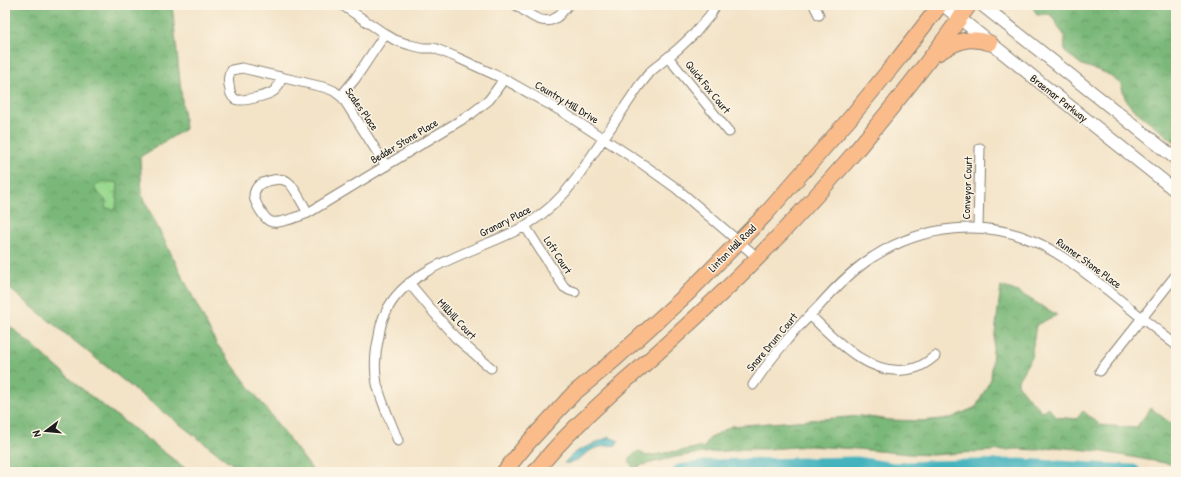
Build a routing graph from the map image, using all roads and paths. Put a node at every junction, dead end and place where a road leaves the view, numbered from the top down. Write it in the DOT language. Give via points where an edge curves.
graph roads {
  1 [pos="342,5"];
  2 [pos="516,5"];
  3 [pos="568,5"];
  4 [pos="716,5"];
  5 [pos="814,5"];
  6 [pos="940,5"];
  7 [pos="943,5"];
  8 [pos="969,5"];
  9 [pos="982,5"];
  10 [pos="819,16"];
  11 [pos="960,19"];
  12 [pos="385,34"];
  13 [pos="990,43"];
  14 [pos="668,57"];
  15 [pos="932,57"];
  16 [pos="282,77"];
  17 [pos="504,79"];
  18 [pos="341,96"];
  19 [pos="729,132"];
  20 [pos="604,139"];
  21 [pos="980,148"];
  22 [pos="1176,159"];
  23 [pos="386,166"];
  24 [pos="1176,191"];
  25 [pos="308,213"];
  26 [pos="525,226"];
  27 [pos="978,228"];
  28 [pos="739,242"];
  29 [pos="758,258"];
  30 [pos="1176,275"];
  31 [pos="410,283"];
  32 [pos="575,292"];
  33 [pos="810,314"];
  34 [pos="1142,318"];
  35 [pos="1176,345"];
  36 [pos="936,356"];
  37 [pos="491,368"];
  38 [pos="1100,371"];
  39 [pos="753,384"];
  40 [pos="398,441"];
  41 [pos="504,472"];
  42 [pos="535,472"];
  1 -- 12 [label="street, Country Mill Drive"];
  2 -- 3 [label="street" via="539,20 550,21"];
  4 -- 14 [label="street, Granary Place" via="695,33"];
  5 -- 10 [label="street"];
  6 -- 28 [label="main road, Linton Hall Road" via="852,117"];
  7 -- 11 [label="street, Braemar Parkway"];
  8 -- 11 [label="main road"];
  9 -- 22 [label="street"];
  11 -- 13 [label="street, Braemar Parkway"];
  11 -- 15 [label="main road"];
  12 -- 17 [label="street, Country Mill Drive" via="410,45 434,48"];
  12 -- 18 [label="street"];
  13 -- 15 [label="main road" via="961,41"];
  13 -- 24 [label="street, Braemar Parkway"];
  14 -- 19 [label="street, Quick Fox Court"];
  14 -- 20 [label="street, Granary Place" via="651,71 639,86"];
  15 -- 29 [label="main road" via="827,184"];
  16 -- 16 [label="street, Scales Place" via="242,68 232,70 228,78 231,95 241,101 270,94 279,86"];
  16 -- 18 [label="street, Scales Place" via="327,88"];
  17 -- 20 [label="street, Country Mill Drive"];
  17 -- 23 [label="street, Bedder Stone Place" via="496,92 480,108"];
  18 -- 23 [label="street, Scales Place"];
  20 -- 26 [label="street, Granary Place" via="566,193 551,208"];
  20 -- 28 [label="street, Country Mill Drive" via="676,188"];
  21 -- 27 [label="street, Conveyor Court"];
  23 -- 25 [label="street, Bedder Stone Place"];
  25 -- 25 [label="street, Bedder Stone Place" via="272,222 264,218 255,198 255,189 262,183 284,180 292,185"];
  26 -- 31 [label="street, Granary Place" via="441,265"];
  26 -- 32 [label="street, Loft Court" via="564,287"];
  27 -- 33 [label="street, Runner Stone Place" via="944,230 888,248 856,270"];
  27 -- 34 [label="street, Runner Stone Place" via="1021,237 1056,252"];
  28 -- 29 [label="street, Country Mill Drive"];
  28 -- 41 [label="main road, Linton Hall Road" via="614,360 573,394"];
  29 -- 42 [label="main road" via="583,420"];
  30 -- 34 [label="street"];
  31 -- 37 [label="street, Millbill Court" via="455,337"];
  31 -- 40 [label="street, Granary Place" via="385,312 375,360 377,383"];
  33 -- 36 [label="street" via="848,350 877,366 897,371 905,370 915,368"];
  33 -- 39 [label="street, Snare Drum Court"];
  34 -- 35 [label="street, Runner Stone Place"];
  34 -- 38 [label="street"];
}
